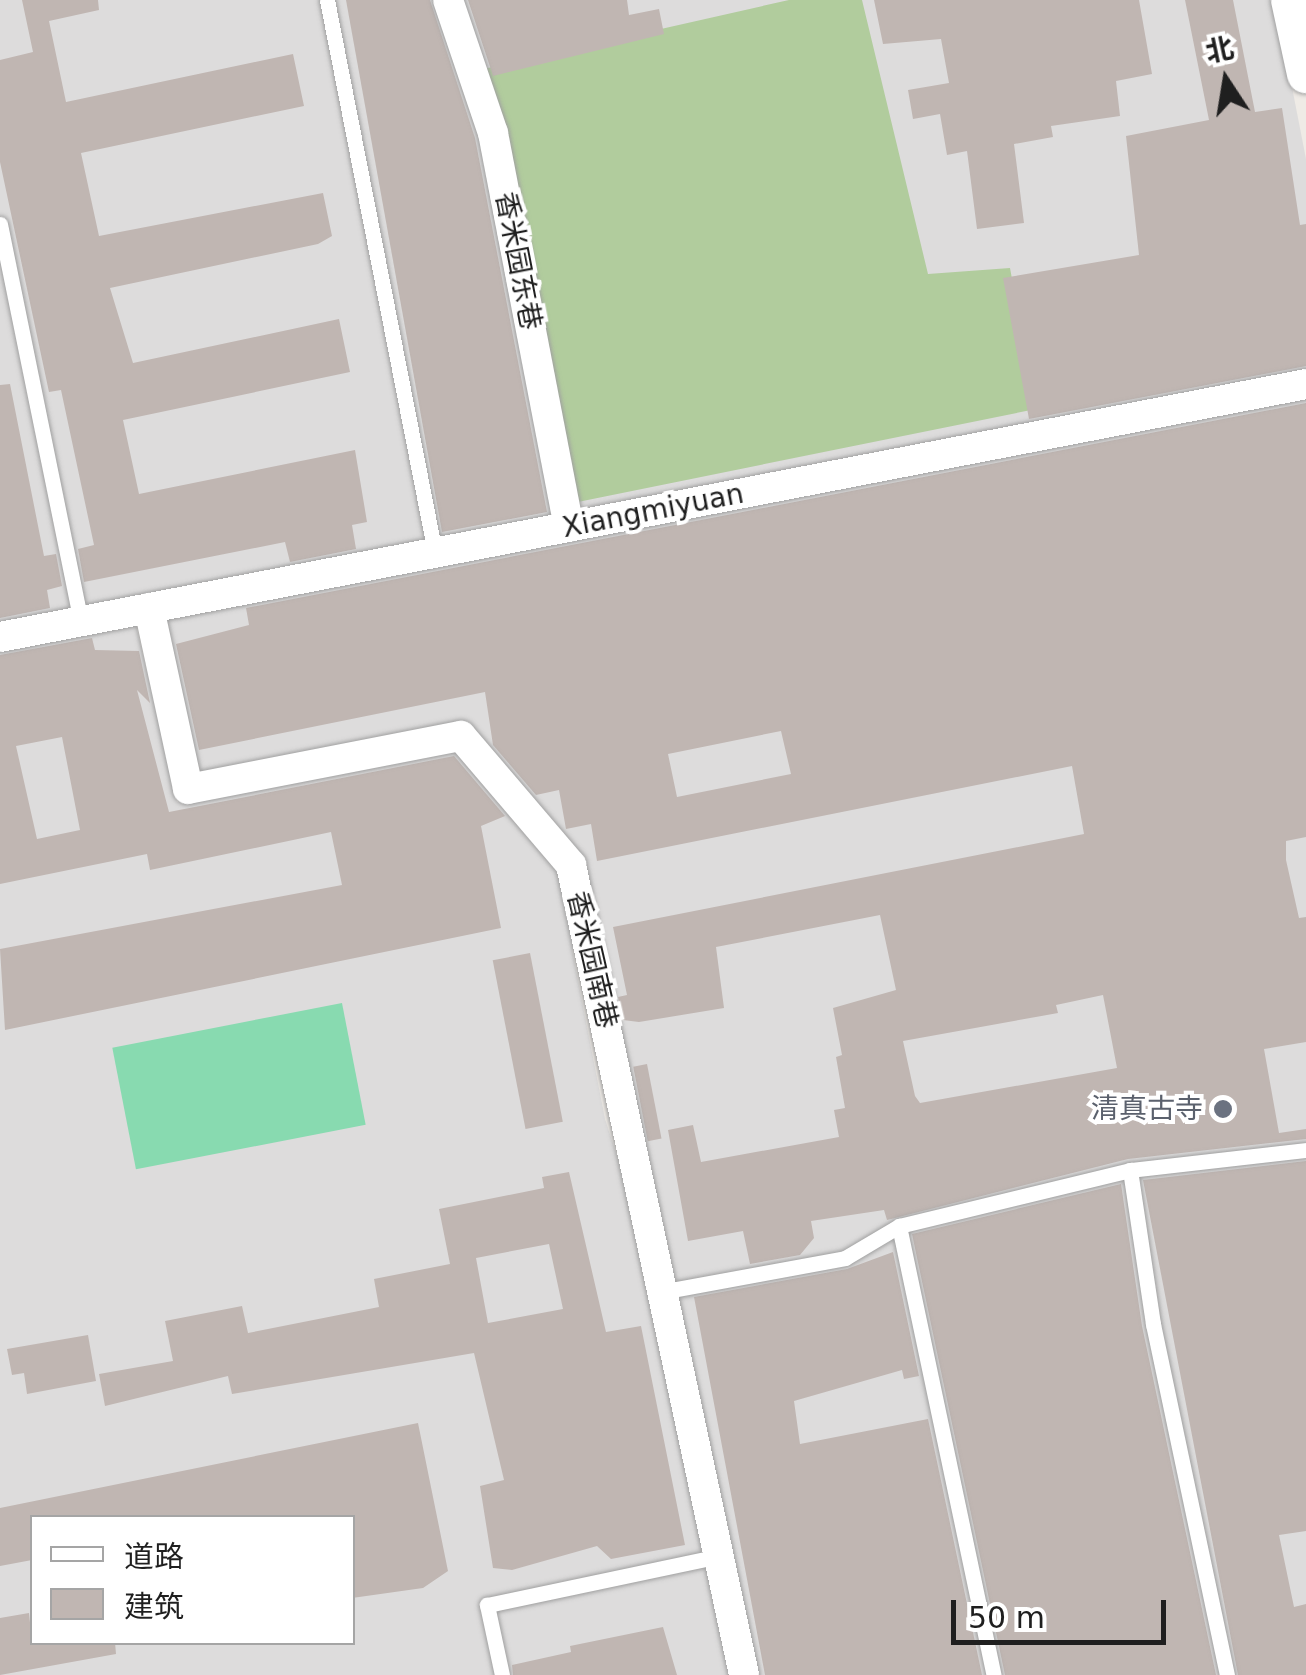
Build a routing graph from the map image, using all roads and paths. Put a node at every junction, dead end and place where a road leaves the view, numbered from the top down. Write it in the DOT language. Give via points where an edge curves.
graph roads {
  1 [pos="327,0"];
  2 [pos="448,0"];
  3 [pos="1290,0"];
  4 [pos="1306,74"];
  5 [pos="0,224"];
  6 [pos="1306,384"];
  7 [pos="569,527"];
  8 [pos="436,553"];
  9 [pos="149,608"];
  10 [pos="81,622"];
  11 [pos="0,637"];
  12 [pos="1306,1150"];
  13 [pos="1130,1170"];
  14 [pos="899,1226"];
  15 [pos="666,1291"];
  16 [pos="720,1556"];
  17 [pos="502,1675"];
  18 [pos="744,1675"];
  19 [pos="994,1675"];
  20 [pos="1227,1675"];
  1 -- 8 [label="lane"];
  2 -- 7 [label="street, 香米园东巷" via="493,133"];
  3 -- 4 [label="street"];
  5 -- 10 [label="lane"];
  6 -- 7 [label="street, Xiangmiyuan"];
  7 -- 8 [label="street, Xiangmiyuan"];
  8 -- 9 [label="street, Xiangmiyuan"];
  9 -- 10 [label="street, Xiangmiyuan"];
  9 -- 15 [label="street, 香米园南巷" via="188,789 461,736 571,865"];
  10 -- 11 [label="street, Xiangmiyuan"];
  12 -- 13 [label="lane"];
  13 -- 14 [label="lane"];
  13 -- 20 [label="lane" via="1152,1324"];
  14 -- 15 [label="lane" via="845,1258"];
  14 -- 19 [label="lane"];
  15 -- 16 [label="street, 香米园南巷"];
  16 -- 17 [label="lane" via="487,1605"];
  16 -- 18 [label="street, 香米园南巷"];
}
